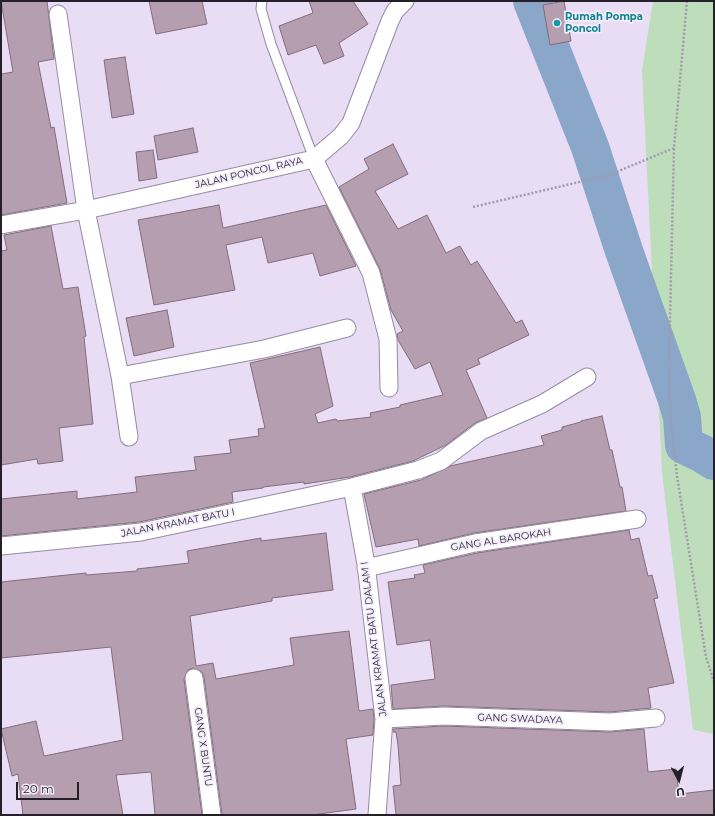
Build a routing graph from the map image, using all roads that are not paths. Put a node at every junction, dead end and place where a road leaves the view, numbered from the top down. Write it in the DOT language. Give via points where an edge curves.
graph roads {
  1 [pos="262,1"];
  2 [pos="405,1"];
  3 [pos="58,14"];
  4 [pos="314,159"];
  5 [pos="86,210"];
  6 [pos="1,225"];
  7 [pos="347,328"];
  8 [pos="120,376"];
  9 [pos="587,377"];
  10 [pos="389,388"];
  11 [pos="129,437"];
  12 [pos="352,487"];
  13 [pos="637,519"];
  14 [pos="1,546"];
  15 [pos="366,568"];
  16 [pos="194,678"];
  17 [pos="656,718"];
  18 [pos="384,719"];
  19 [pos="212,815"];
  20 [pos="377,815"];
  1 -- 4 [label="lane" via="261,9 271,44"];
  2 -- 4 [label="street, JALAN PONCOL RAYA" via="390,21 351,123 341,136"];
  3 -- 5 [label="street"];
  4 -- 5 [label="street, JALAN PONCOL RAYA"];
  4 -- 10 [label="street" via="371,273 388,339"];
  5 -- 6 [label="street, JALAN PONCOL RAYA"];
  5 -- 8 [label="street"];
  7 -- 8 [label="street" via="264,349"];
  8 -- 11 [label="street"];
  9 -- 12 [label="street, JALAN KRAMAT BATU I" via="542,404 480,431 441,461 418,470"];
  12 -- 14 [label="street, JALAN KRAMAT BATU I" via="141,532"];
  12 -- 15 [label="street, JALAN KRAMAT BATU DALAM I"];
  13 -- 15 [label="street, GANG AL BAROKAH" via="475,543"];
  15 -- 18 [label="street, JALAN KRAMAT BATU DALAM I"];
  16 -- 19 [label="street, GANG X BUNTU"];
  17 -- 18 [label="street, GANG SWADAYA" via="610,722 444,716"];
  18 -- 20 [label="street, JALAN KRAMAT BATU DALAM I"];
}
